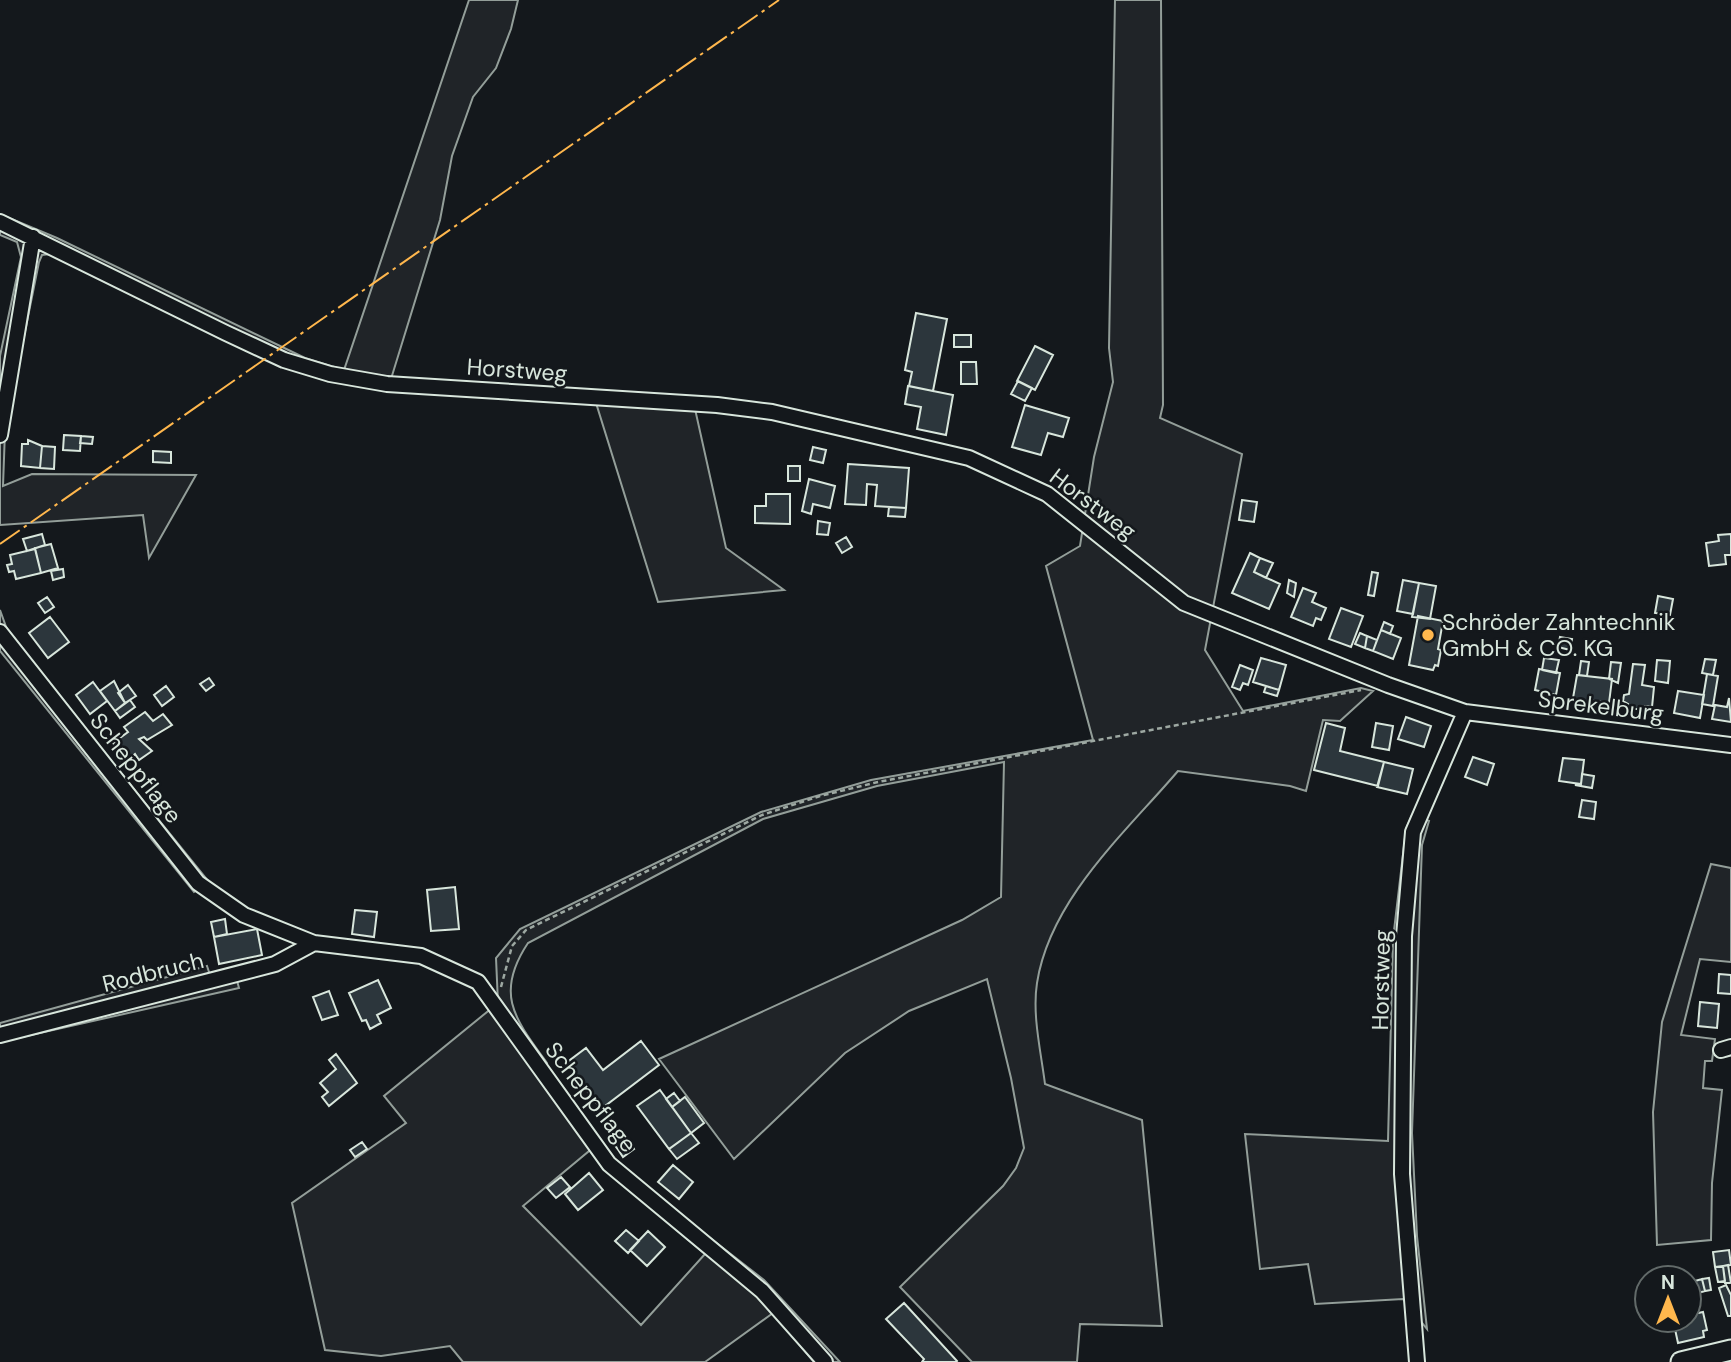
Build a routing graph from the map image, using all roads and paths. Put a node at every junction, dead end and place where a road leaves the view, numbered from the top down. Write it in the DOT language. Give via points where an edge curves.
graph roads {
  1 [pos="0,222"];
  2 [pos="33,237"];
  3 [pos="0,435"];
  4 [pos="0,632"];
  5 [pos="1361,690"];
  6 [pos="1465,712"];
  7 [pos="1731,745"];
  8 [pos="289,934"];
  9 [pos="314,943"];
  10 [pos="292,956"];
  11 [pos="502,1019"];
  12 [pos="0,1035"];
  13 [pos="1731,1350"];
  14 [pos="825,1362"];
  15 [pos="1417,1362"];
  16 [pos="1681,1362"];
  1 -- 2 [label="street, Horstweg"];
  2 -- 3 [label="street"];
  2 -- 6 [label="street, Horstweg" via="226,334 330,374 387,384 772,412 969,458 1047,494 1184,603"];
  4 -- 8 [label="street, Scheppflage" via="198,883 244,915"];
  5 -- 11 [label="path" via="878,782 761,815 526,930 512,946 505,970 500,994"];
  6 -- 7 [label="street, Sprekelburg"];
  6 -- 15 [label="street, Horstweg" via="1413,832 1404,936 1402,1174"];
  8 -- 9 [label="street, Scheppflage"];
  8 -- 10 [label="street"];
  9 -- 10 [label="street, Rodbruch"];
  9 -- 11 [label="street, Scheppflage" via="421,956 478,982"];
  10 -- 12 [label="street, Rodbruch"];
  11 -- 14 [label="street, Scheppflage" via="610,1164 762,1291"];
  13 -- 16 [label="main road"];
}
